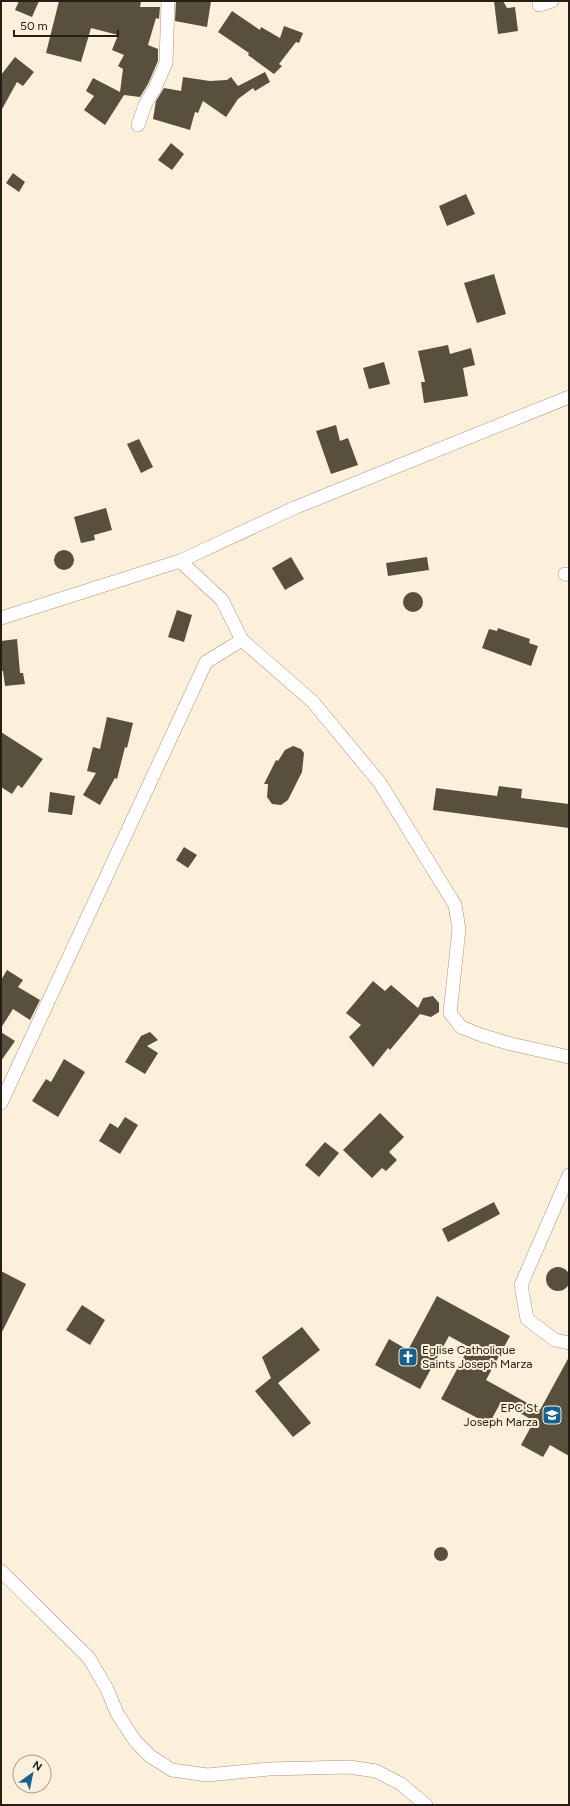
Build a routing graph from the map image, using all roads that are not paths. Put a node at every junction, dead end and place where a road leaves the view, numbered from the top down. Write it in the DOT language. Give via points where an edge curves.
graph roads {
  1 [pos="168,1"];
  2 [pos="552,1"];
  3 [pos="539,5"];
  4 [pos="138,125"];
  5 [pos="569,397"];
  6 [pos="180,561"];
  7 [pos="2,617"];
  8 [pos="242,640"];
  9 [pos="569,1057"];
  10 [pos="1,1103"];
  11 [pos="569,1175"];
  12 [pos="569,1343"];
  13 [pos="1,1571"];
  14 [pos="426,1805"];
  1 -- 4 [label="street" via="166,63"];
  2 -- 3 [label="street"];
  5 -- 6 [label="street" via="294,508"];
  6 -- 7 [label="street"];
  6 -- 8 [label="street" via="222,600"];
  8 -- 9 [label="street" via="313,702 380,783 455,905 459,929 450,1013 460,1027 511,1044"];
  8 -- 10 [label="street" via="206,662"];
  11 -- 12 [label="street" via="521,1285 527,1318 555,1340"];
  13 -- 14 [label="street" via="89,1658 107,1689 117,1714 135,1741 150,1756 172,1770 207,1775 348,1767 376,1771 401,1784"];
}
